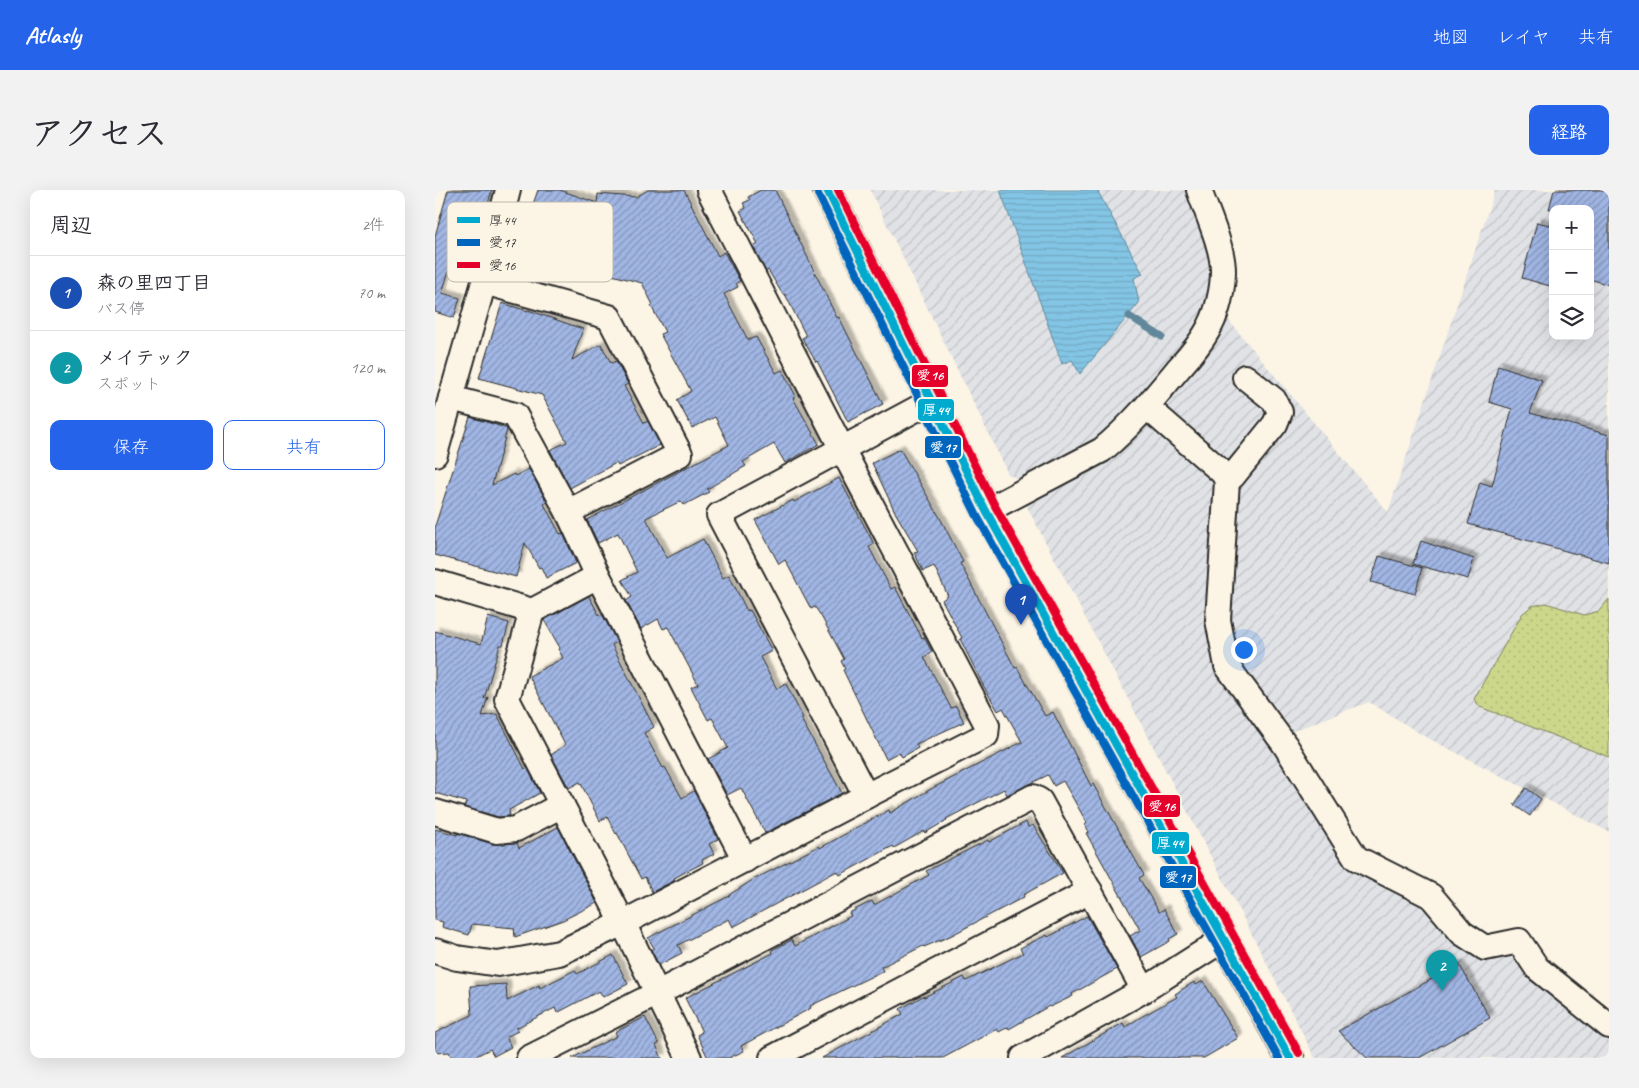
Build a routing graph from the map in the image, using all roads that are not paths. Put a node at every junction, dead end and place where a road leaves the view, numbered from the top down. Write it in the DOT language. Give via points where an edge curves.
graph roads {
  1 [pos="709,190"];
  2 [pos="827,190"];
  3 [pos="1199,190"];
  4 [pos="484,282"];
  5 [pos="1245,377"];
  6 [pos="451,398"];
  7 [pos="931,401"];
  8 [pos="1147,407"];
  9 [pos="842,449"];
  10 [pos="435,454"];
  11 [pos="1227,481"];
  12 [pos="986,511"];
  13 [pos="568,512"];
  14 [pos="598,576"];
  15 [pos="435,582"];
  16 [pos="532,611"];
  17 [pos="865,796"];
  18 [pos="562,805"];
  19 [pos="435,812"];
  20 [pos="745,860"];
  21 [pos="1090,891"];
  22 [pos="623,923"];
  23 [pos="1224,939"];
  24 [pos="435,951"];
  25 [pos="1144,990"];
  26 [pos="658,993"];
  27 [pos="1609,1026"];
  28 [pos="541,1055"];
  29 [pos="689,1058"];
  30 [pos="772,1058"];
  31 [pos="1023,1058"];
  32 [pos="1289,1058"];
  1 -- 9 [label="street"];
  2 -- 7 [label="street"];
  3 -- 8 [label="street" via="1217,240 1223,270 1219,300 1202,340"];
  4 -- 6 [label="street"];
  4 -- 13 [label="street" via="609,317 679,454"];
  5 -- 11 [label="street" via="1274,400 1280,412 1275,424"];
  6 -- 10 [label="street"];
  6 -- 13 [label="street" via="515,415"];
  7 -- 9 [label="street"];
  7 -- 12 [label="street"];
  8 -- 11 [label="street" via="1223,473"];
  8 -- 12 [label="street" via="1102,450"];
  9 -- 17 [label="street" via="719,515"];
  9 -- 17 [label="street" via="987,725 987,735"];
  11 -- 27 [label="street" via="1218,620 1227,666 1285,745 1356,858 1431,896 1462,933 1485,948 1519,941 1537,968"];
  12 -- 23 [label="street"];
  13 -- 14 [label="street"];
  14 -- 16 [label="street"];
  14 -- 20 [label="street"];
  15 -- 16 [label="street"];
  16 -- 18 [label="street" via="507,698"];
  17 -- 20 [label="street"];
  18 -- 19 [label="street" via="516,829 497,831"];
  18 -- 22 [label="street"];
  20 -- 22 [label="street"];
  21 -- 25 [label="street"];
  21 -- 26 [label="street" via="1040,801 1033,797"];
  21 -- 30 [label="street"];
  22 -- 24 [label="street" via="559,953 498,964"];
  22 -- 26 [label="street"];
  23 -- 25 [label="street"];
  23 -- 32 [label="street"];
  25 -- 31 [label="street"];
  26 -- 28 [label="street"];
  26 -- 29 [label="street"];
}
